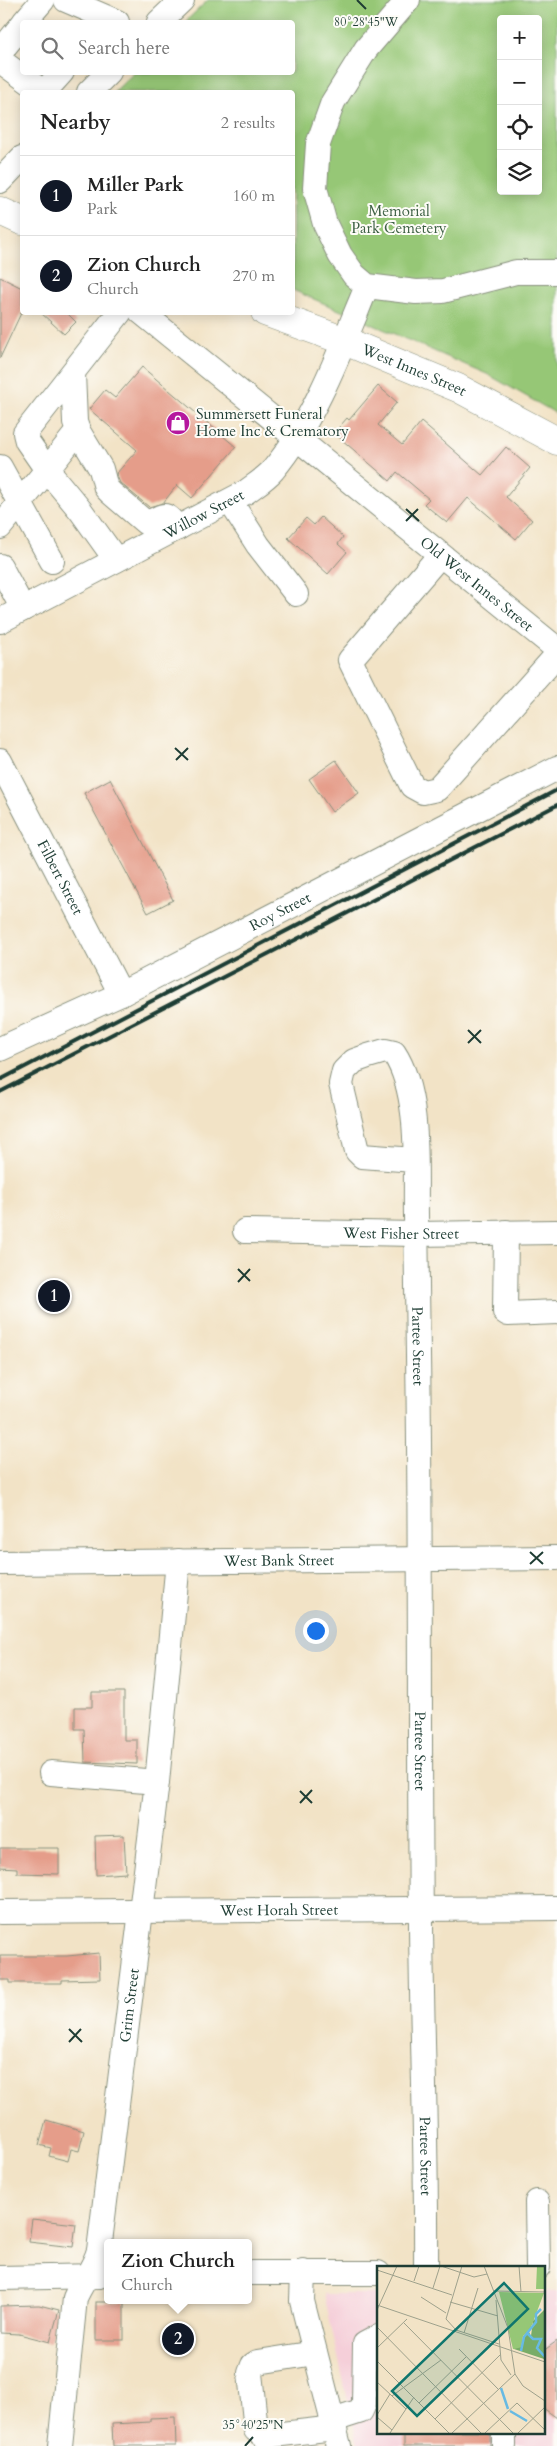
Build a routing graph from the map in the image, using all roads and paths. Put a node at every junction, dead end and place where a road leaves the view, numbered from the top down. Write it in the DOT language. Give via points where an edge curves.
graph roads {
  1 [pos="43,0"];
  2 [pos="66,0"];
  3 [pos="182,0"];
  4 [pos="408,0"];
  5 [pos="26,20"];
  6 [pos="109,20"];
  7 [pos="161,20"];
  8 [pos="20,28"];
  9 [pos="59,75"];
  10 [pos="106,75"];
  11 [pos="40,90"];
  12 [pos="45,90"];
  13 [pos="91,90"];
  14 [pos="20,160"];
  15 [pos="0,181"];
  16 [pos="0,211"];
  17 [pos="20,220"];
  18 [pos="557,272"];
  19 [pos="366,286"];
  20 [pos="118,315"];
  21 [pos="145,315"];
  22 [pos="273,315"];
  23 [pos="345,341"];
  24 [pos="73,373"];
  25 [pos="78,431"];
  26 [pos="297,439"];
  27 [pos="557,441"];
  28 [pos="0,467"];
  29 [pos="47,470"];
  30 [pos="230,501"];
  31 [pos="20,503"];
  32 [pos="0,527"];
  33 [pos="178,528"];
  34 [pos="440,555"];
  35 [pos="116,560"];
  36 [pos="52,561"];
  37 [pos="0,566"];
  38 [pos="296,594"];
  39 [pos="23,609"];
  40 [pos="0,621"];
  41 [pos="557,649"];
  42 [pos="557,656"];
  43 [pos="0,761"];
  44 [pos="557,768"];
  45 [pos="121,994"];
  46 [pos="0,1049"];
  47 [pos="414,1160"];
  48 [pos="245,1231"];
  49 [pos="506,1232"];
  50 [pos="557,1232"];
  51 [pos="416,1234"];
  52 [pos="557,1312"];
  53 [pos="421,1558"];
  54 [pos="557,1558"];
  55 [pos="178,1560"];
  56 [pos="0,1562"];
  57 [pos="51,1773"];
  58 [pos="157,1782"];
  59 [pos="557,1908"];
  60 [pos="421,1909"];
  61 [pos="140,1911"];
  62 [pos="0,1912"];
  63 [pos="537,2202"];
  64 [pos="426,2266"];
  65 [pos="538,2266"];
  66 [pos="544,2270"];
  67 [pos="557,2270"];
  68 [pos="303,2272"];
  69 [pos="252,2273"];
  70 [pos="377,2273"];
  71 [pos="98,2276"];
  72 [pos="0,2278"];
  73 [pos="372,2341"];
  74 [pos="315,2354"];
  75 [pos="336,2431"];
  76 [pos="60,2446"];
  1 -- 5 [label="street"];
  2 -- 6 [label="street"];
  3 -- 7 [label="street"];
  4 -- 19 [label="street" via="366,49 333,102 318,144 315,188 325,224 340,255"];
  8 -- 11 [label="street" via="1,51 2,62"];
  9 -- 12 [label="street"];
  10 -- 13 [label="street"];
  14 -- 15 [label="street"];
  16 -- 17 [label="main road"];
  18 -- 19 [label="street" via="516,272 443,291 416,292"];
  19 -- 23 [label="street, Willow Street"];
  20 -- 24 [label="street"];
  21 -- 26 [label="street, Old West Innes Street"];
  22 -- 23 [label="main road, West Innes Street"];
  23 -- 26 [label="street, Willow Street"];
  23 -- 27 [label="main road, West Innes Street" via="458,388"];
  24 -- 25 [label="street"];
  24 -- 29 [label="street" via="25,433 27,442"];
  25 -- 29 [label="street"];
  25 -- 33 [label="street" via="110,494 146,523 165,515"];
  26 -- 30 [label="street, Willow Street" via="271,472"];
  26 -- 34 [label="street, Old West Innes Street"];
  28 -- 31 [label="street"];
  29 -- 31 [label="street"];
  29 -- 35 [label="street"];
  30 -- 33 [label="street, Willow Street"];
  30 -- 38 [label="street" via="258,545"];
  31 -- 32 [label="street"];
  31 -- 36 [label="street"];
  33 -- 35 [label="street, Willow Street"];
  34 -- 41 [label="street, Old West Innes Street"];
  34 -- 42 [label="street" via="350,660 412,786 423,792 437,789"];
  35 -- 39 [label="street, Willow Street"];
  37 -- 39 [label="street"];
  39 -- 40 [label="street, Willow Street"];
  43 -- 45 [label="street, Filbert Street"];
  44 -- 45 [label="street, Roy Street"];
  45 -- 46 [label="street, Roy Street"];
  47 -- 47 [label="street, Partee Street" via="408,1089 401,1064 394,1053 385,1051 354,1061 344,1071 341,1084 357,1151 362,1156"];
  47 -- 51 [label="street, Partee Street"];
  48 -- 51 [label="street, West Fisher Street"];
  49 -- 50 [label="street, West Fisher Street"];
  49 -- 51 [label="street, West Fisher Street"];
  49 -- 52 [label="street" via="505,1312"];
  51 -- 53 [label="street, Partee Street"];
  53 -- 54 [label="street, West Bank Street"];
  53 -- 55 [label="street, West Bank Street"];
  53 -- 60 [label="street, Partee Street"];
  55 -- 56 [label="street, West Bank Street"];
  55 -- 58 [label="street, Grim Street"];
  57 -- 58 [label="street"];
  58 -- 61 [label="street, Grim Street"];
  59 -- 60 [label="street, West Horah Street"];
  60 -- 61 [label="street, West Horah Street"];
  60 -- 64 [label="street, Partee Street"];
  61 -- 62 [label="street, West Horah Street"];
  61 -- 71 [label="street, Grim Street" via="95,2266"];
  63 -- 65 [label="street"];
  66 -- 67 [label="street"];
  68 -- 69 [label="street"];
  68 -- 70 [label="street"];
  68 -- 74 [label="street" via="302,2301"];
  71 -- 72 [label="street"];
  71 -- 76 [label="street, Grim Street" via="80,2287 76,2298"];
  73 -- 75 [label="street" via="364,2404 361,2411"];
  74 -- 75 [label="street"];
  74 -- 75 [label="street" via="253,2365 250,2373 256,2430 264,2436"];
}
